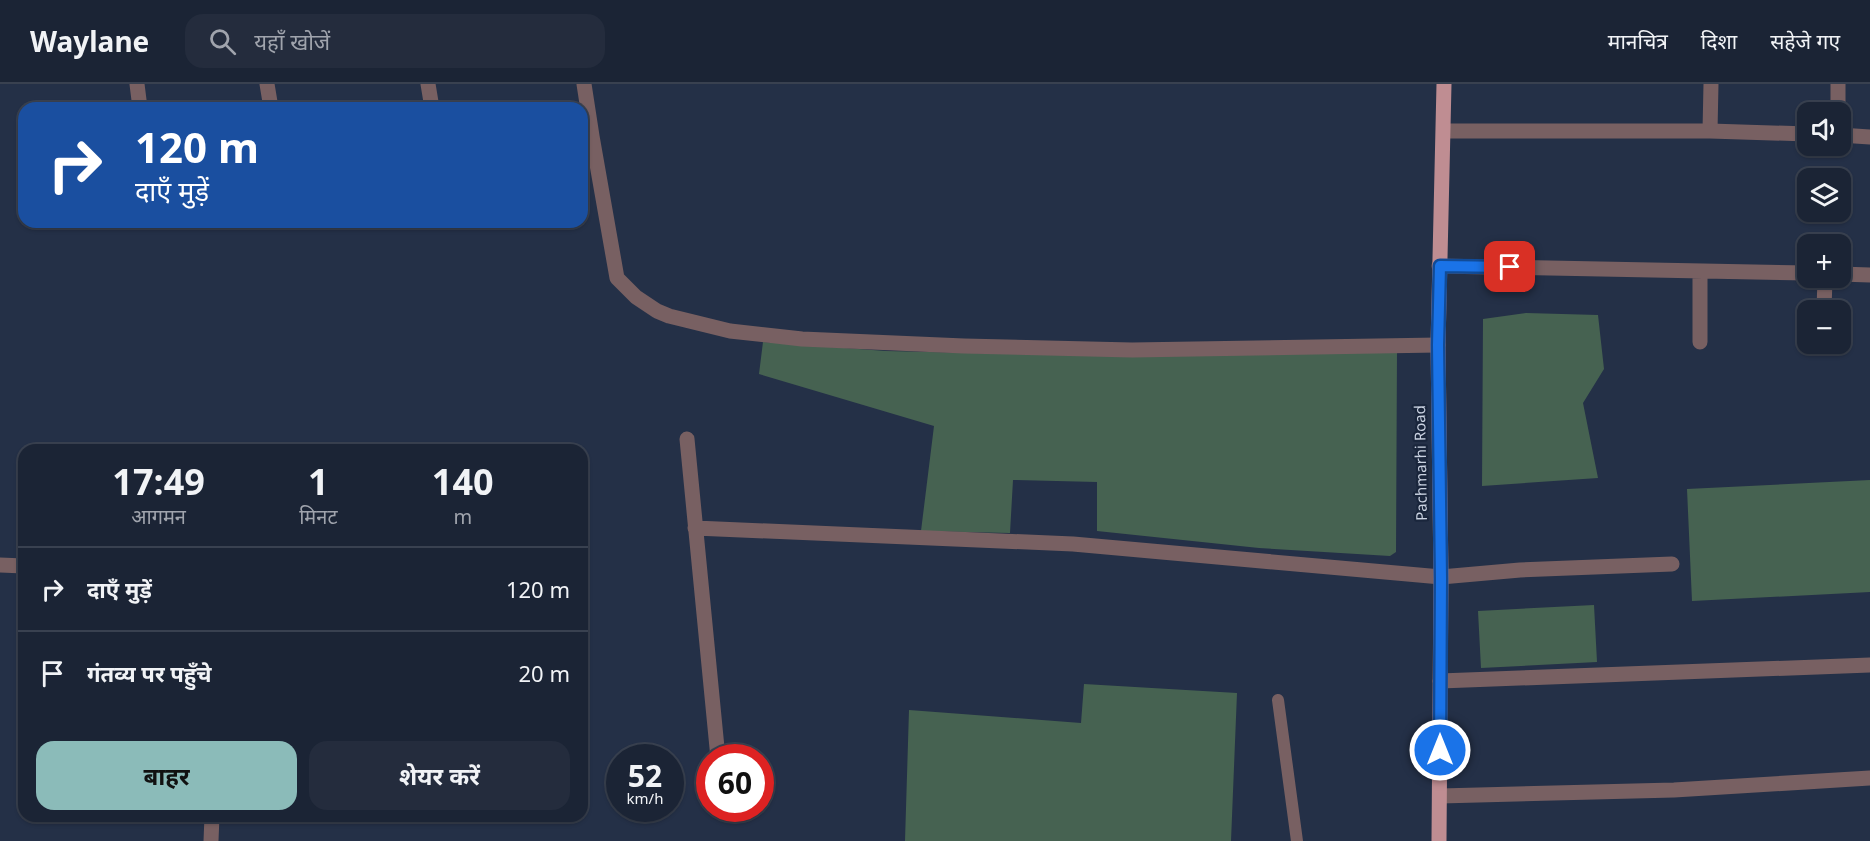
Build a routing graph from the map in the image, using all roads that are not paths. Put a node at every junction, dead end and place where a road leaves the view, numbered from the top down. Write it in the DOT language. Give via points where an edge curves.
graph roads {
  1 [pos="137,84"];
  2 [pos="267,84"];
  3 [pos="428,84"];
  4 [pos="584,84"];
  5 [pos="1444,84"];
  6 [pos="1711,84"];
  7 [pos="1838,84"];
  8 [pos="139,102"];
  9 [pos="270,102"];
  10 [pos="431,102"];
  11 [pos="585,102"];
  12 [pos="1838,102"];
  13 [pos="1444,131"];
  14 [pos="1710,131"];
  15 [pos="1797,134"];
  16 [pos="1851,136"];
  17 [pos="1870,137"];
  18 [pos="588,141"];
  19 [pos="1440,266"];
  20 [pos="1700,271"];
  21 [pos="1797,273"];
  22 [pos="1851,274"];
  23 [pos="1870,275"];
  24 [pos="1700,342"];
  25 [pos="1438,345"];
  26 [pos="687,440"];
  27 [pos="695,528"];
  28 [pos="1672,564"];
  29 [pos="0,565"];
  30 [pos="18,566"];
  31 [pos="1441,578"];
  32 [pos="1870,665"];
  33 [pos="1440,681"];
  34 [pos="1278,700"];
  35 [pos="717,744"];
  36 [pos="1870,778"];
  37 [pos="1440,796"];
  38 [pos="212,822"];
  39 [pos="211,841"];
  40 [pos="1297,841"];
  41 [pos="1439,841"];
  1 -- 8 [label="street"];
  2 -- 9 [label="street"];
  3 -- 10 [label="street"];
  4 -- 11 [label="street"];
  5 -- 13 [label="main road, Pachmarhi Road"];
  6 -- 14 [label="street"];
  7 -- 12 [label="street"];
  13 -- 14 [label="street"];
  13 -- 19 [label="main road, Pachmarhi Road"];
  14 -- 15 [label="street"];
  16 -- 17 [label="street"];
  18 -- 25 [label="street" via="617,278 657,311 730,331 802,339 1132,350"];
  19 -- 20 [label="street"];
  19 -- 25 [label="main road, Pachmarhi Road"];
  20 -- 21 [label="street"];
  20 -- 24 [label="street"];
  22 -- 23 [label="street"];
  25 -- 31 [label="main road, Pachmarhi Road"];
  26 -- 27 [label="street"];
  27 -- 31 [label="street" via="1073,544"];
  27 -- 35 [label="street"];
  28 -- 31 [label="street" via="1520,570"];
  29 -- 30 [label="street"];
  31 -- 33 [label="main road, Pachmarhi Road"];
  32 -- 33 [label="street"];
  33 -- 37 [label="main road, Pachmarhi Road"];
  34 -- 40 [label="lane"];
  36 -- 37 [label="street" via="1674,790"];
  37 -- 41 [label="main road, Pachmarhi Road"];
  38 -- 39 [label="street"];
}
